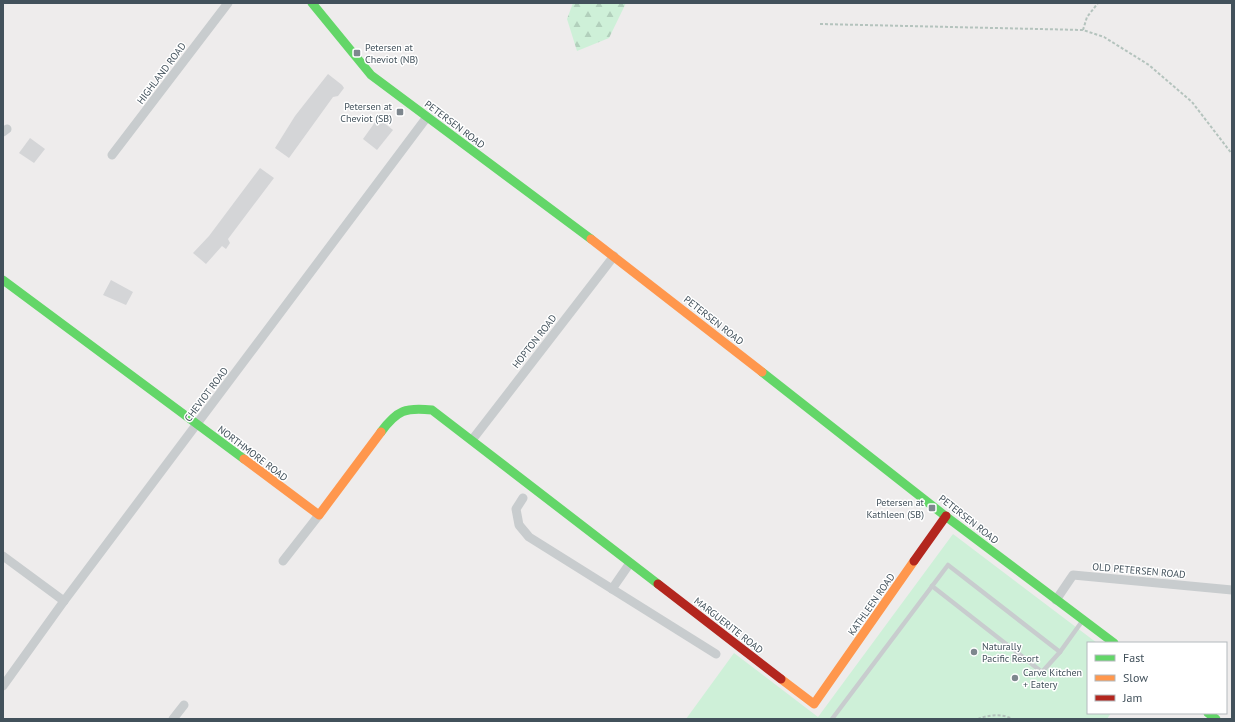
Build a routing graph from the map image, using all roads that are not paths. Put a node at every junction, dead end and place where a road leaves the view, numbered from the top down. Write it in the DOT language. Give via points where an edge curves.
graph roads {
  1 [pos="228,3"];
  2 [pos="312,3"];
  3 [pos="427,117"];
  4 [pos="112,156"];
  5 [pos="614,256"];
  6 [pos="3,280"];
  7 [pos="197,425"];
  8 [pos="472,440"];
  9 [pos="523,498"];
  10 [pos="318,515"];
  11 [pos="946,516"];
  12 [pos="3,556"];
  13 [pos="283,561"];
  14 [pos="630,562"];
  15 [pos="932,586"];
  16 [pos="612,589"];
  17 [pos="1232,590"];
  18 [pos="1056,600"];
  19 [pos="64,601"];
  20 [pos="1082,620"];
  21 [pos="1113,642"];
  22 [pos="1060,652"];
  23 [pos="716,654"];
  24 [pos="3,686"];
  25 [pos="814,704"];
  26 [pos="184,705"];
  27 [pos="173,719"];
  28 [pos="832,719"];
  1 -- 4 [label="street, HIGHLAND ROAD"];
  2 -- 3 [label="street, PETERSEN ROAD" via="371,75"];
  3 -- 5 [label="street, PETERSEN ROAD"];
  3 -- 7 [label="street, CHEVIOT ROAD"];
  5 -- 8 [label="street, HOPTON ROAD"];
  5 -- 11 [label="street, PETERSEN ROAD"];
  6 -- 7 [label="street, NORTHMORE ROAD"];
  7 -- 10 [label="street, NORTHMORE ROAD"];
  7 -- 19 [label="street, CHEVIOT ROAD"];
  8 -- 10 [label="street" via="432,410 410,408 391,418"];
  8 -- 14 [label="street, MARGUERITE ROAD"];
  9 -- 16 [label="street" via="516,509 519,525 529,536"];
  10 -- 13 [label="street"];
  11 -- 18 [label="street, PETERSEN ROAD"];
  11 -- 25 [label="street, KATHLEEN ROAD"];
  12 -- 19 [label="street"];
  14 -- 16 [label="street"];
  14 -- 25 [label="street, MARGUERITE ROAD"];
  15 -- 22 [label="lane" via="1042,672"];
  15 -- 22 [label="lane" via="948,565"];
  15 -- 28 [label="lane"];
  16 -- 23 [label="street"];
  17 -- 18 [label="street, OLD PETERSEN ROAD" via="1073,575"];
  18 -- 20 [label="street, PETERSEN ROAD"];
  19 -- 24 [label="street, CHEVIOT ROAD"];
  20 -- 21 [label="street, PETERSEN ROAD"];
  20 -- 22 [label="lane"];
  26 -- 27 [label="street"];
}
